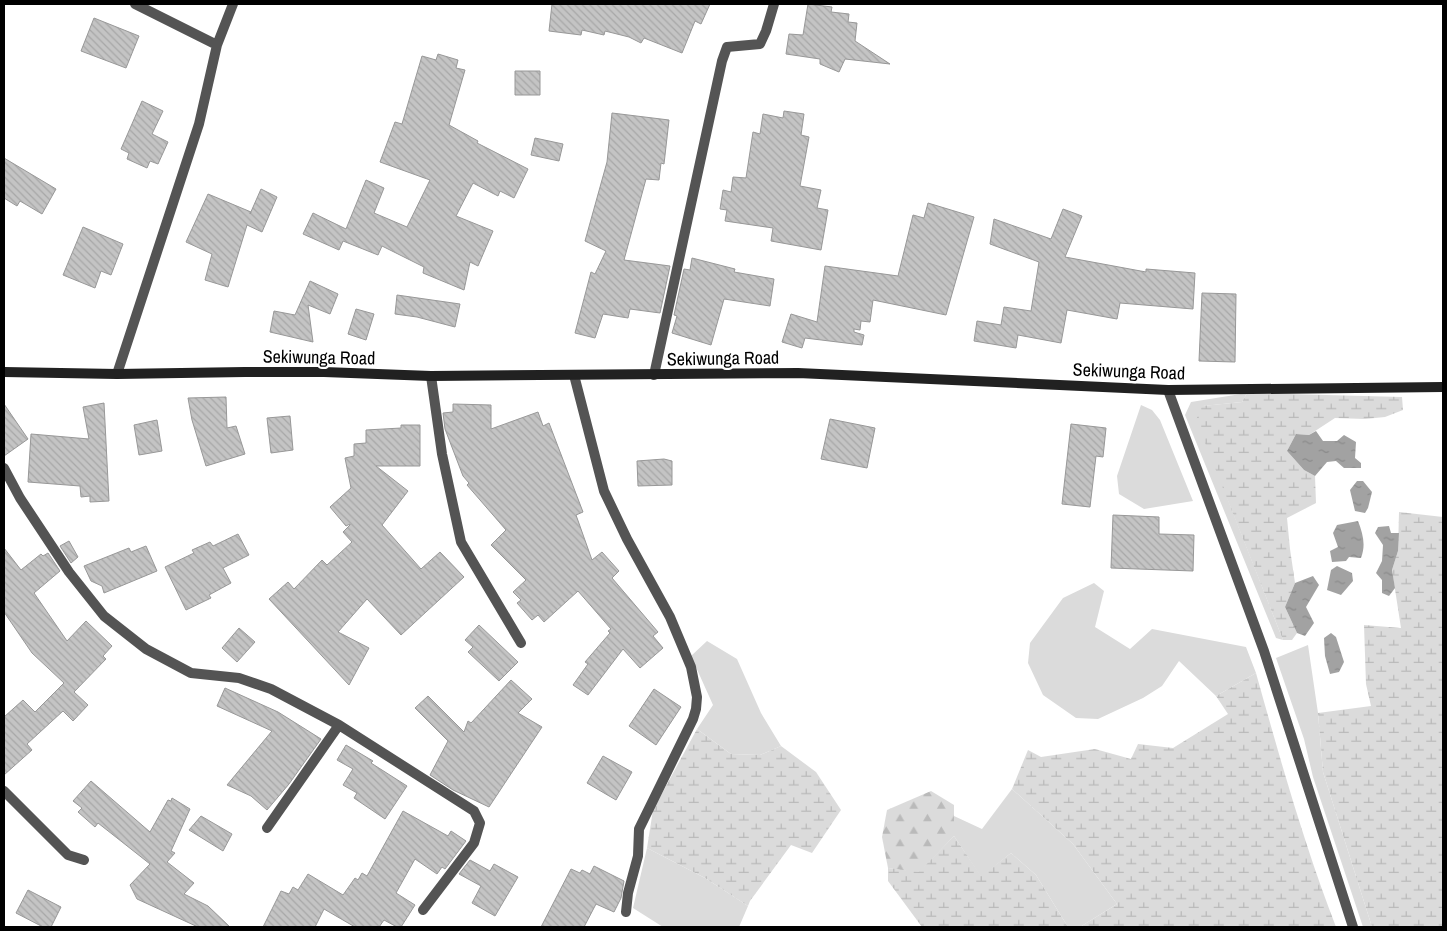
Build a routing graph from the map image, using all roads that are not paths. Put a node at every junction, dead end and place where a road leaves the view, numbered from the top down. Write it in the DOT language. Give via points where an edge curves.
graph roads {
  1 [pos="135,4"];
  2 [pos="234,4"];
  3 [pos="774,4"];
  4 [pos="217,45"];
  5 [pos="4,372"];
  6 [pos="117,374"];
  7 [pos="654,375"];
  8 [pos="431,376"];
  9 [pos="574,376"];
  10 [pos="1443,387"];
  11 [pos="1168,390"];
  12 [pos="4,468"];
  13 [pos="522,643"];
  14 [pos="339,725"];
  15 [pos="4,791"];
  16 [pos="267,828"];
  17 [pos="84,860"];
  18 [pos="423,910"];
  19 [pos="626,912"];
  20 [pos="1353,927"];
  1 -- 4 [label="street"];
  2 -- 4 [label="street"];
  3 -- 7 [label="street" via="760,44 727,47 722,61"];
  4 -- 6 [label="street" via="199,124"];
  5 -- 6 [label="main road, Sekiwunga Road"];
  6 -- 8 [label="main road, Sekiwunga Road" via="284,372"];
  7 -- 9 [label="main road, Sekiwunga Road"];
  7 -- 11 [label="main road, Sekiwunga Road" via="798,373"];
  8 -- 9 [label="main road, Sekiwunga Road"];
  8 -- 13 [label="street" via="442,454 461,542"];
  9 -- 19 [label="street" via="604,491 626,539 670,617 691,667 697,697 693,719 639,829 638,856"];
  10 -- 11 [label="main road, Sekiwunga Road"];
  11 -- 20 [label="street" via="1264,651"];
  12 -- 14 [label="street" via="69,572 104,616 146,649 191,673 239,678 271,690"];
  14 -- 16 [label="street"];
  14 -- 18 [label="street" via="474,811 480,824 474,843"];
  15 -- 17 [label="street" via="68,855"];
}
